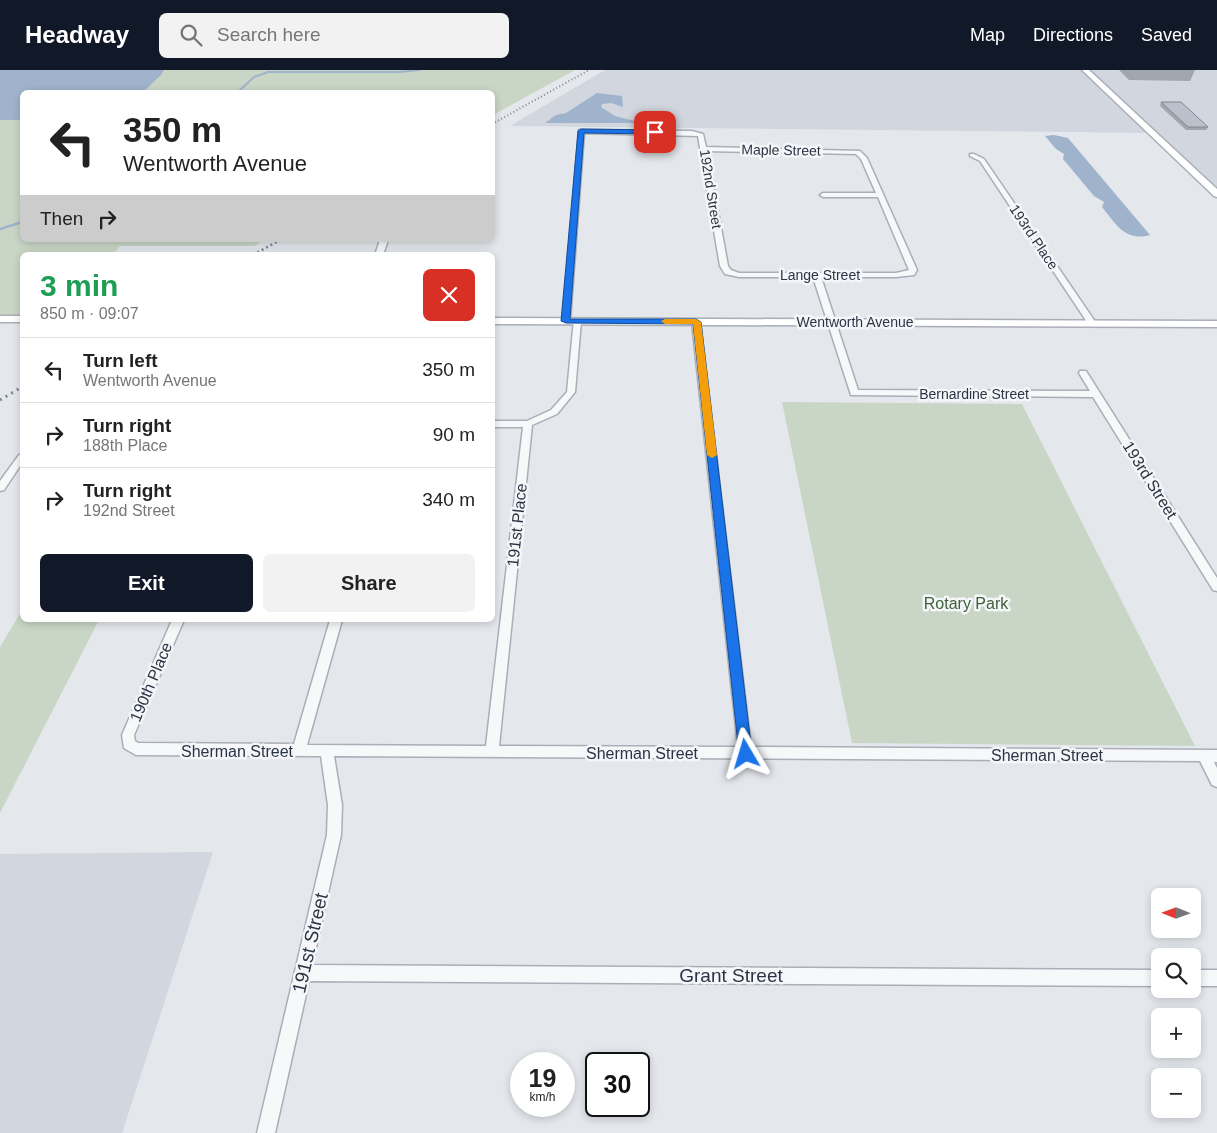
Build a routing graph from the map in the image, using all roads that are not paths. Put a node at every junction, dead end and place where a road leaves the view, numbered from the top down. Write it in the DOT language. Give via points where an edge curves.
graph roads {
  1 [pos="1085,70"];
  2 [pos="704,149"];
  3 [pos="972,155"];
  4 [pos="823,195"];
  5 [pos="881,195"];
  6 [pos="1214,197"];
  7 [pos="728,272"];
  8 [pos="816,275"];
  9 [pos="0,319"];
  10 [pos="20,319"];
  11 [pos="495,321"];
  12 [pos="571,321"];
  13 [pos="696,322"];
  14 [pos="832,322"];
  15 [pos="1092,323"];
  16 [pos="1217,324"];
  17 [pos="1083,373"];
  18 [pos="1095,394"];
  19 [pos="495,424"];
  20 [pos="528,424"];
  21 [pos="20,460"];
  22 [pos="0,488"];
  23 [pos="1217,587"];
  24 [pos="177,622"];
  25 [pos="335,622"];
  26 [pos="129,744"];
  27 [pos="299,751"];
  28 [pos="327,752"];
  29 [pos="492,752"];
  30 [pos="746,754"];
  31 [pos="1211,756"];
  32 [pos="1217,781"];
  33 [pos="303,973"];
  34 [pos="1151,978"];
  35 [pos="1201,978"];
  36 [pos="1217,978"];
  37 [pos="266,1133"];
  1 -- 6 [label="street" via="1150,133 1163,151"];
  2 -- 5 [label="street, Maple Street" via="858,152 862,154"];
  2 -- 7 [label="street, 192nd Street" via="724,266"];
  2 -- 12 [label="street, 192nd Street" via="702,137 696,133 581,131"];
  3 -- 15 [label="street, 193rd Place" via="982,160"];
  4 -- 5 [label="street"];
  5 -- 8 [label="street, Lange Street" via="914,270 896,275"];
  7 -- 8 [label="street, Lange Street" via="739,275"];
  8 -- 14 [label="street"];
  9 -- 10 [label="street"];
  11 -- 12 [label="street, Wentworth Avenue"];
  12 -- 13 [label="street, Wentworth Avenue"];
  12 -- 20 [label="street" via="571,392 554,412"];
  13 -- 14 [label="street, Wentworth Avenue"];
  13 -- 30 [label="street"];
  14 -- 15 [label="street, Wentworth Avenue"];
  14 -- 18 [label="street, Bernardine Street" via="854,393"];
  15 -- 16 [label="street, Wentworth Avenue"];
  17 -- 18 [label="street, 193rd Street"];
  18 -- 23 [label="street, 193rd Street"];
  19 -- 20 [label="street"];
  20 -- 29 [label="street, 191st Place"];
  21 -- 22 [label="street"];
  24 -- 26 [label="street, 190th Place" via="128,735"];
  25 -- 27 [label="street"];
  26 -- 27 [label="street, Sherman Street" via="143,750"];
  27 -- 28 [label="street, Sherman Street"];
  28 -- 29 [label="street, Sherman Street"];
  28 -- 33 [label="street, 191st Street" via="335,805 334,835"];
  29 -- 30 [label="street, Sherman Street"];
  30 -- 31 [label="street, Sherman Street"];
  31 -- 32 [label="street"];
  33 -- 34 [label="street, Grant Street"];
  33 -- 37 [label="street, 191st Street"];
  35 -- 36 [label="street"];
}
